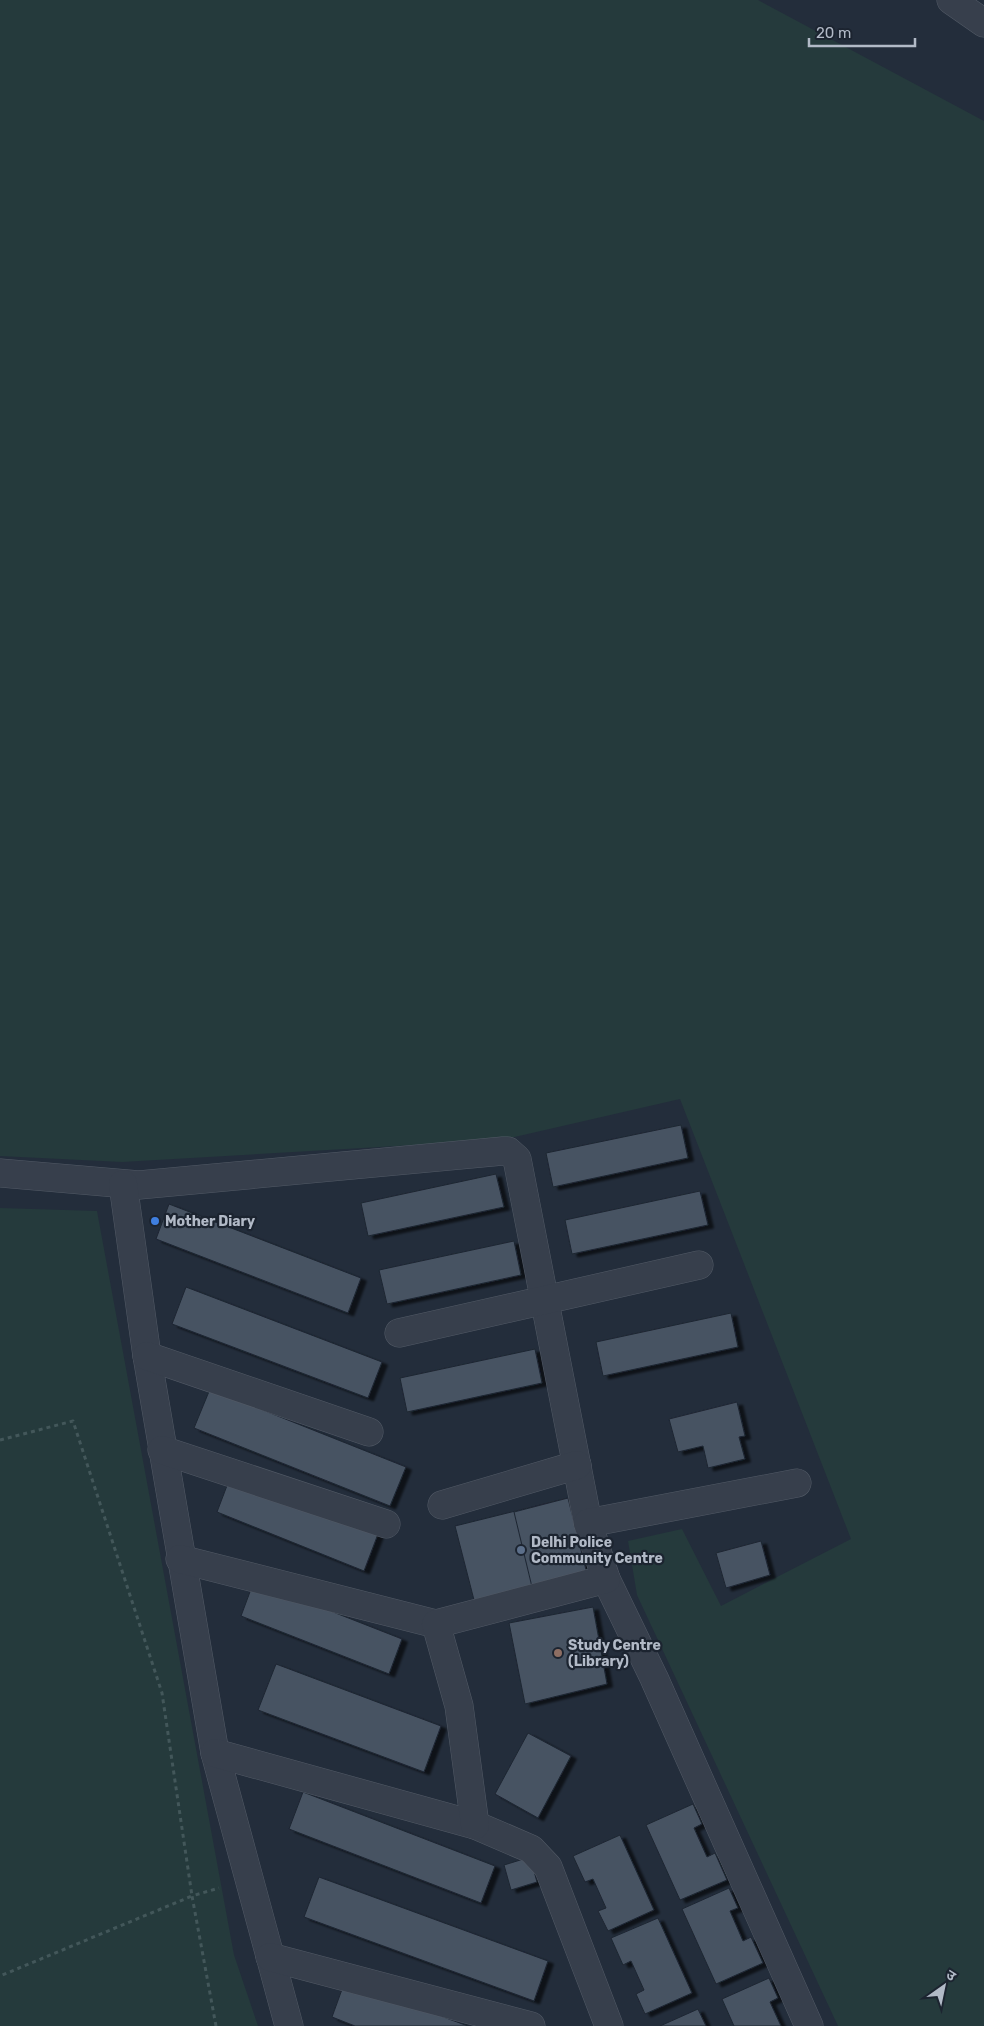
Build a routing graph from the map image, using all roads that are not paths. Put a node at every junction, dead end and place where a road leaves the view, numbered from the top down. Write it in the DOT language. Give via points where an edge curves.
graph roads {
  1 [pos="951,0"];
  2 [pos="984,23"];
  3 [pos="0,1174"];
  4 [pos="123,1184"];
  5 [pos="699,1265"];
  6 [pos="543,1301"];
  7 [pos="399,1333"];
  8 [pos="147,1356"];
  9 [pos="369,1432"];
  10 [pos="162,1450"];
  11 [pos="577,1465"];
  12 [pos="797,1483"];
  13 [pos="442,1505"];
  14 [pos="588,1523"];
  15 [pos="386,1524"];
  16 [pos="180,1559"];
  17 [pos="606,1579"];
  18 [pos="436,1624"];
  19 [pos="215,1753"];
  20 [pos="475,1825"];
  21 [pos="270,1957"];
  22 [pos="289,2026"];
  23 [pos="531,2026"];
  24 [pos="609,2026"];
  25 [pos="809,2026"];
  1 -- 2 [label="street"];
  3 -- 4 [label="street"];
  4 -- 6 [label="street" via="508,1151 517,1159"];
  4 -- 8 [label="street"];
  5 -- 6 [label="street"];
  6 -- 7 [label="street"];
  6 -- 11 [label="street"];
  8 -- 9 [label="street"];
  8 -- 10 [label="street"];
  10 -- 15 [label="street"];
  10 -- 16 [label="street"];
  11 -- 13 [label="street"];
  11 -- 14 [label="street"];
  12 -- 14 [label="street"];
  14 -- 17 [label="street"];
  16 -- 18 [label="street"];
  16 -- 19 [label="street"];
  17 -- 18 [label="street"];
  17 -- 25 [label="street" via="654,1678"];
  18 -- 20 [label="street" via="459,1706"];
  19 -- 20 [label="street"];
  19 -- 21 [label="street"];
  20 -- 24 [label="street" via="531,1849 548,1867"];
  21 -- 22 [label="street"];
  21 -- 23 [label="street"];
}
